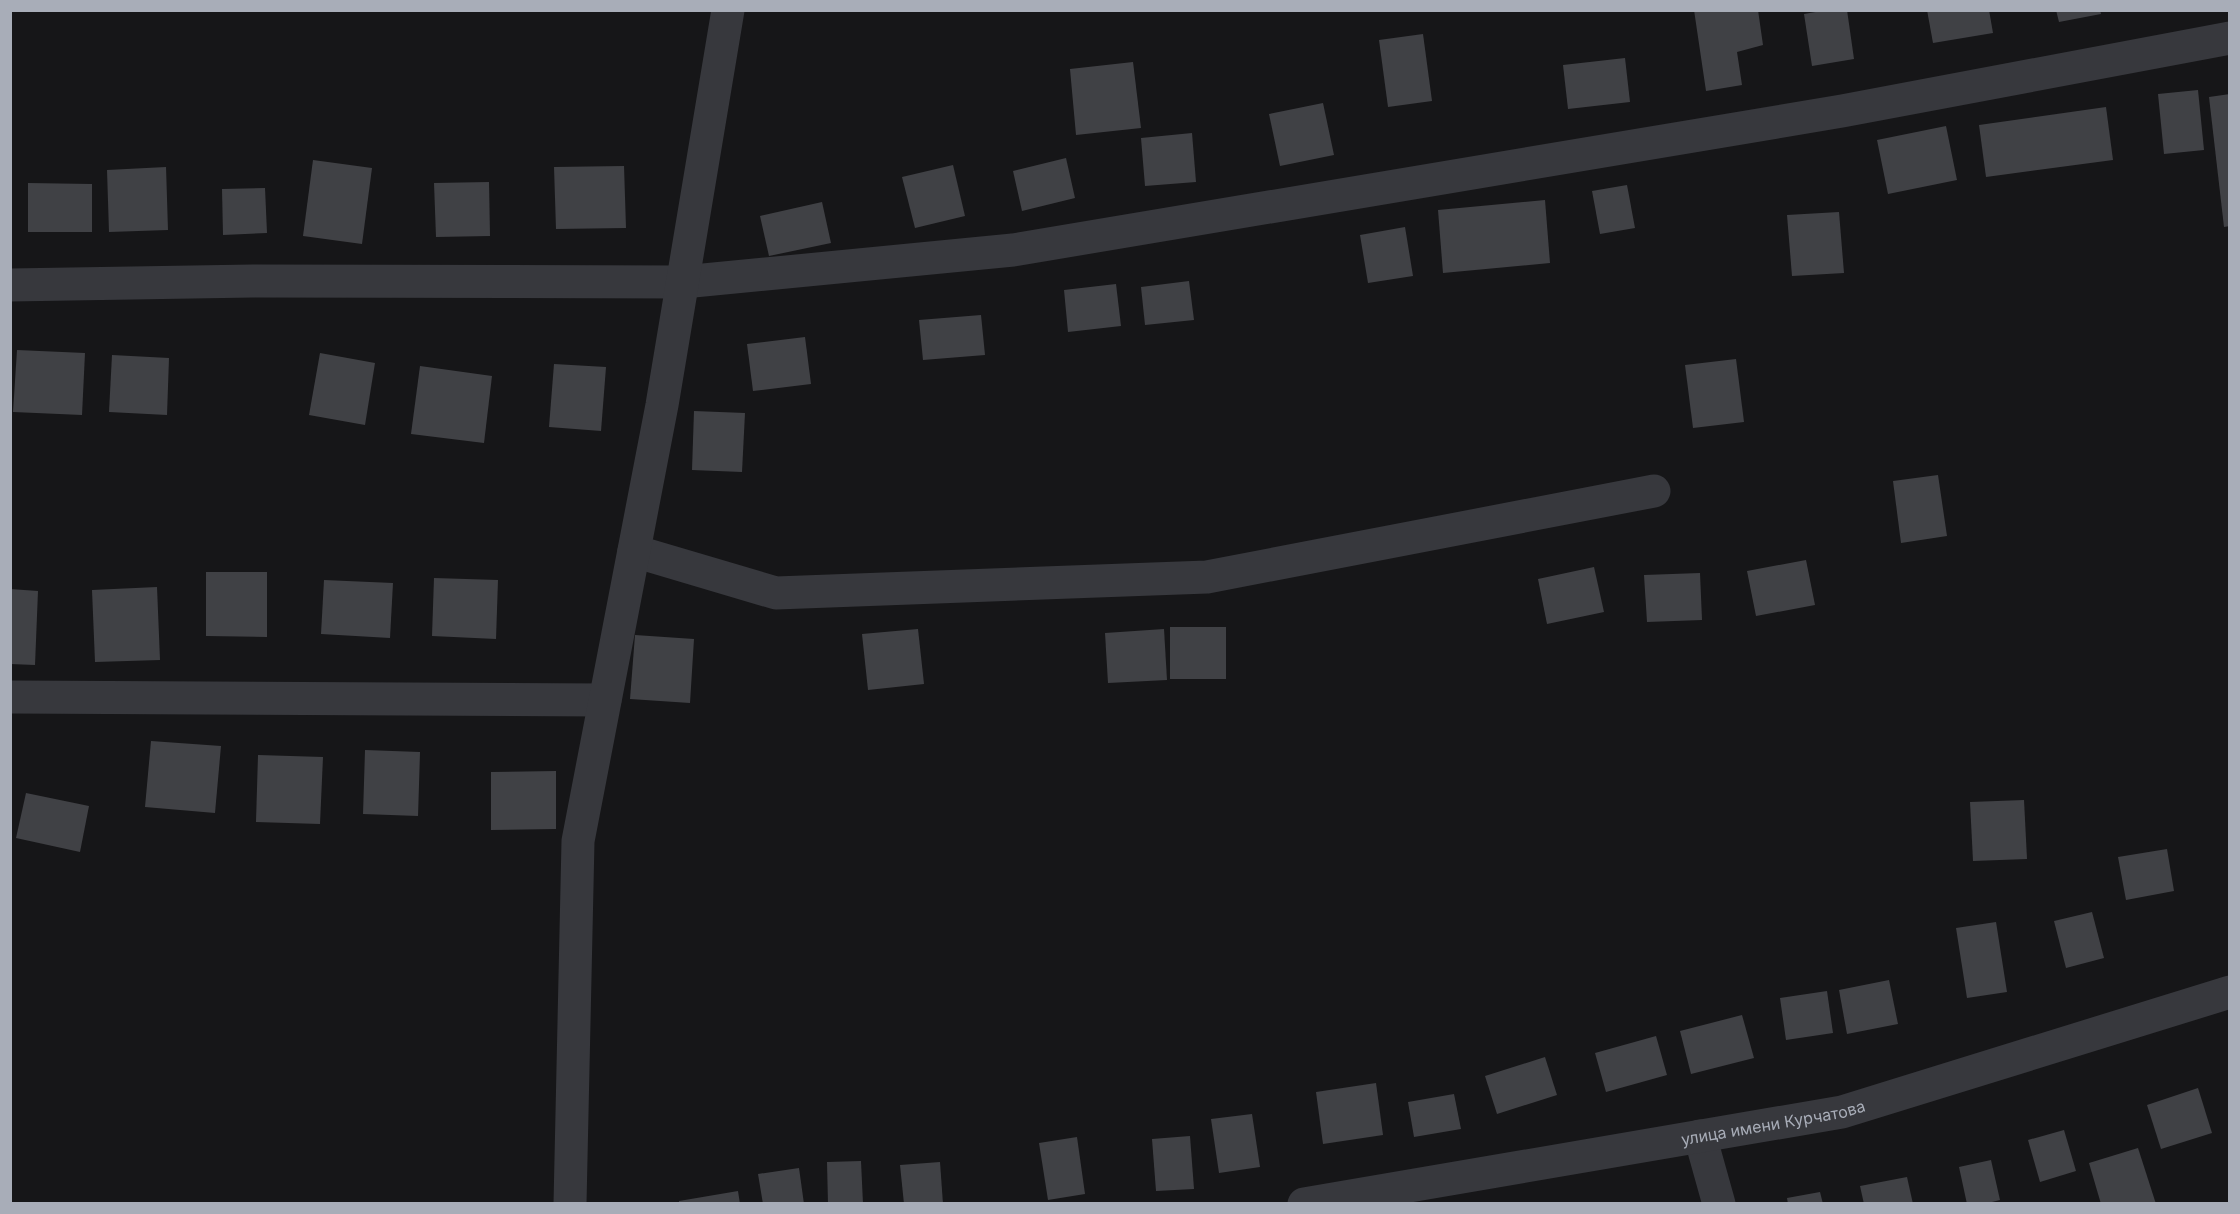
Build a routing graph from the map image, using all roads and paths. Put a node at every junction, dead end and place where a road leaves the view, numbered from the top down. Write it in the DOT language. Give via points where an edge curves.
graph roads {
  1 [pos="728,10"];
  2 [pos="2229,38"];
  3 [pos="683,282"];
  4 [pos="10,285"];
  5 [pos="1654,491"];
  6 [pos="634,551"];
  7 [pos="10,697"];
  8 [pos="605,700"];
  9 [pos="2229,992"];
  10 [pos="1700,1136"];
  11 [pos="570,1203"];
  12 [pos="1304,1203"];
  13 [pos="1719,1203"];
  1 -- 3 [label="street"];
  2 -- 3 [label="street" via="1842,111 1013,250"];
  3 -- 4 [label="street"];
  3 -- 6 [label="street"];
  5 -- 6 [label="street" via="1207,577 776,593"];
  6 -- 8 [label="street"];
  7 -- 8 [label="street"];
  8 -- 11 [label="street" via="578,841"];
  9 -- 10 [label="street, улица имени Курчатова" via="1842,1112"];
  10 -- 12 [label="street, улица имени Курчатова"];
  10 -- 13 [label="street"];
}
